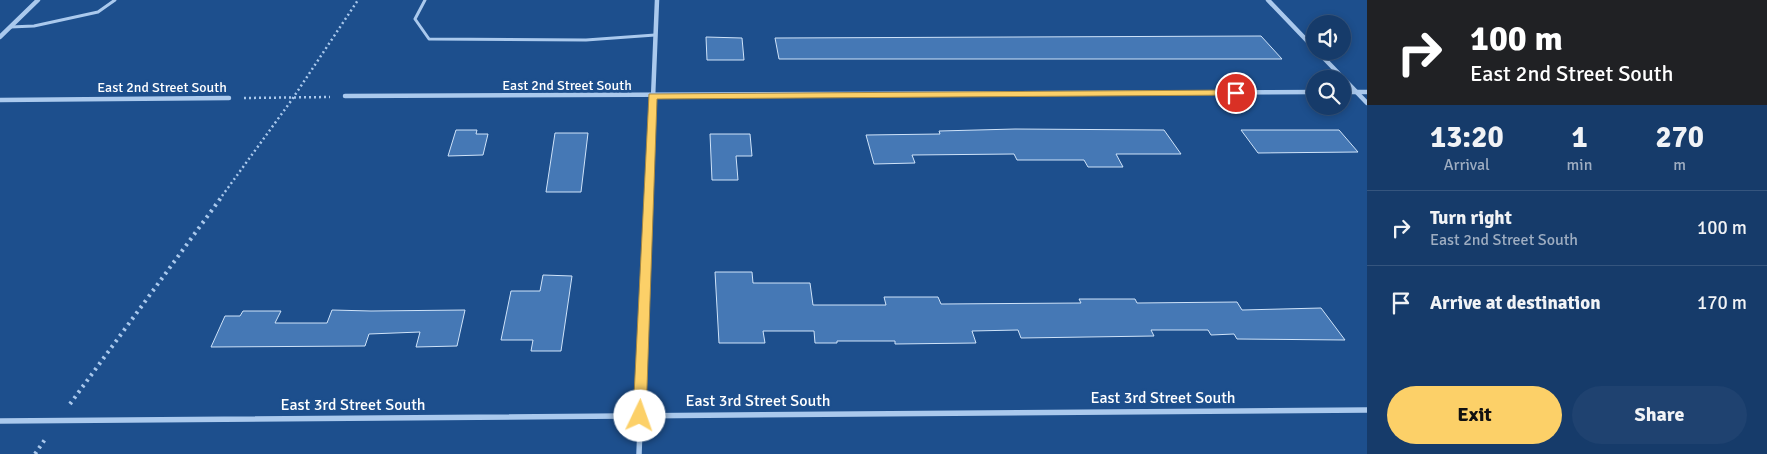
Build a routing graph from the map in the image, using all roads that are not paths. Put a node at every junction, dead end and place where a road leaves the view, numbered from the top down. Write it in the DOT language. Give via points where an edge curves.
graph roads {
  1 [pos="38,0"];
  2 [pos="115,0"];
  3 [pos="425,0"];
  4 [pos="657,0"];
  5 [pos="1268,0"];
  6 [pos="10,27"];
  7 [pos="655,35"];
  8 [pos="0,37"];
  9 [pos="1306,40"];
  10 [pos="1326,60"];
  11 [pos="1306,92"];
  12 [pos="1351,92"];
  13 [pos="1357,92"];
  14 [pos="1367,92"];
  15 [pos="344,96"];
  16 [pos="653,96"];
  17 [pos="229,98"];
  18 [pos="0,100"];
  19 [pos="1367,103"];
  20 [pos="1367,410"];
  21 [pos="640,416"];
  22 [pos="0,421"];
  23 [pos="639,454"];
  1 -- 6 [label="street"];
  2 -- 6 [label="lane" via="98,12 34,26"];
  3 -- 7 [label="lane" via="415,19 429,40 586,40"];
  4 -- 7 [label="street"];
  5 -- 9 [label="street"];
  6 -- 8 [label="street"];
  7 -- 16 [label="street"];
  10 -- 13 [label="street"];
  11 -- 16 [label="street, East 2nd Street South"];
  12 -- 13 [label="street"];
  13 -- 14 [label="street"];
  13 -- 19 [label="street"];
  15 -- 16 [label="street, East 2nd Street South"];
  16 -- 21 [label="street"];
  17 -- 18 [label="street, East 2nd Street South"];
  20 -- 21 [label="street, East 3rd Street South"];
  21 -- 22 [label="street, East 3rd Street South"];
  21 -- 23 [label="street"];
}
